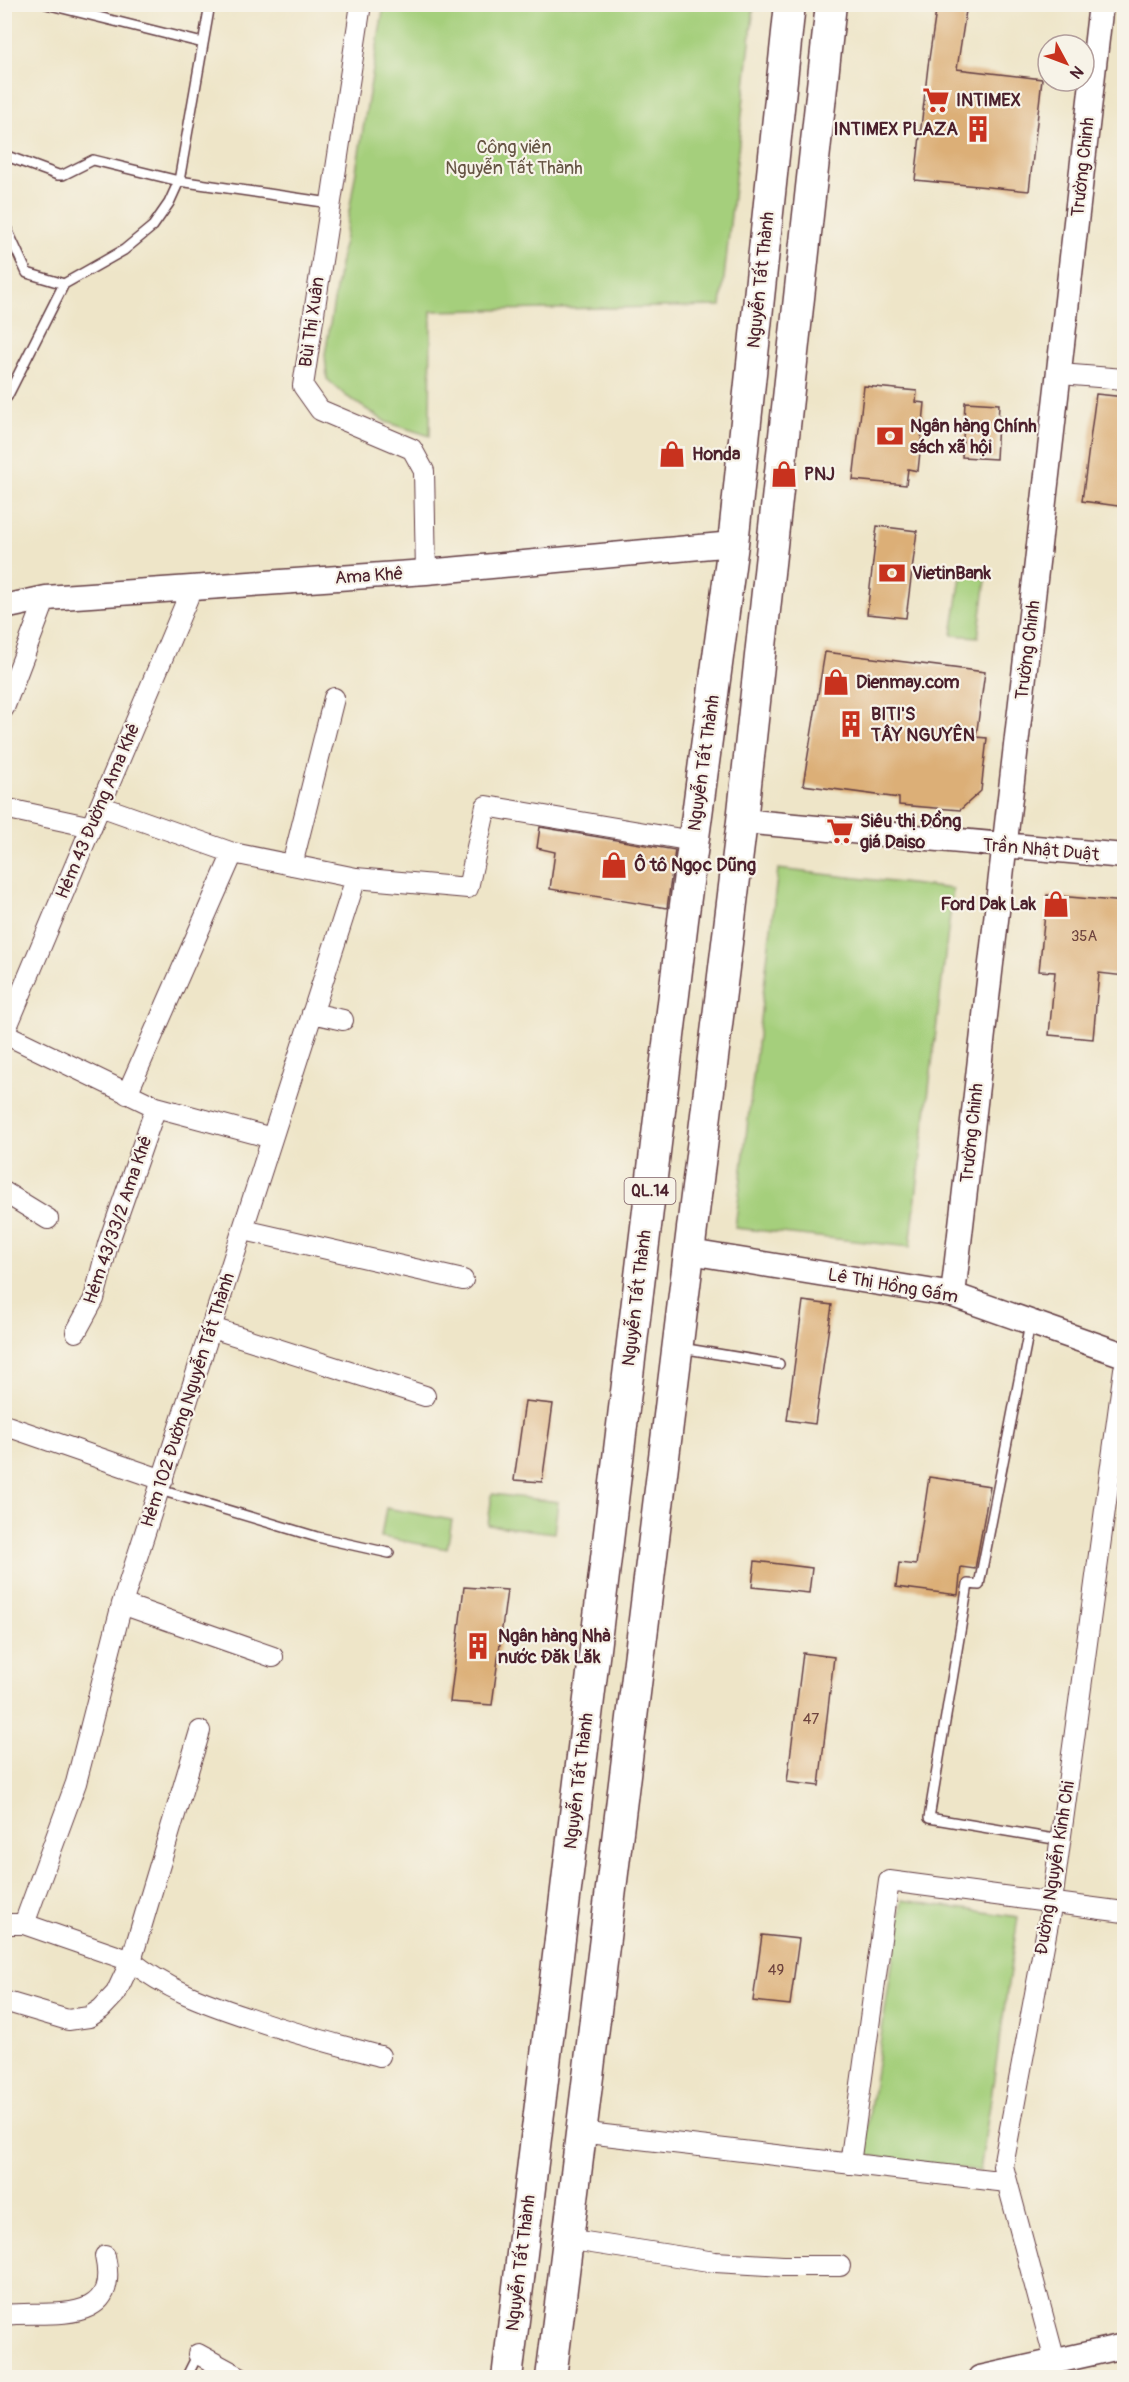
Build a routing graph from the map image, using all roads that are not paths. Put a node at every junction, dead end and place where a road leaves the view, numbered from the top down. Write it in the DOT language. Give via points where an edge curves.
graph roads {
  1 [pos="46,4"];
  2 [pos="210,4"];
  3 [pos="361,4"];
  4 [pos="790,4"];
  5 [pos="831,4"];
  6 [pos="1101,4"];
  7 [pos="203,43"];
  8 [pos="4,155"];
  9 [pos="179,182"];
  10 [pos="330,203"];
  11 [pos="4,223"];
  12 [pos="64,285"];
  13 [pos="1060,374"];
  14 [pos="1125,379"];
  15 [pos="7,398"];
  16 [pos="733,544"];
  17 [pos="772,548"];
  18 [pos="426,572"];
  19 [pos="192,588"];
  20 [pos="46,598"];
  21 [pos="4,608"];
  22 [pos="334,698"];
  23 [pos="4,708"];
  24 [pos="100,806"];
  25 [pos="4,808"];
  26 [pos="742,821"];
  27 [pos="92,827"];
  28 [pos="693,842"];
  29 [pos="1004,847"];
  30 [pos="233,853"];
  31 [pos="1125,856"];
  32 [pos="292,865"];
  33 [pos="356,878"];
  34 [pos="312,1013"];
  35 [pos="343,1020"];
  36 [pos="4,1034"];
  37 [pos="127,1094"];
  38 [pos="156,1107"];
  39 [pos="272,1138"];
  40 [pos="4,1192"];
  41 [pos="48,1219"];
  42 [pos="243,1230"];
  43 [pos="690,1252"];
  44 [pos="463,1280"];
  45 [pos="953,1295"];
  46 [pos="1031,1322"];
  47 [pos="212,1328"];
  48 [pos="76,1332"];
  49 [pos="678,1347"];
  50 [pos="1125,1355"];
  51 [pos="779,1364"];
  52 [pos="1125,1369"];
  53 [pos="425,1396"];
  54 [pos="4,1425"];
  55 [pos="161,1485"];
  56 [pos="389,1552"];
  57 [pos="122,1604"];
  58 [pos="273,1657"];
  59 [pos="200,1731"];
  60 [pos="1060,1840"];
  61 [pos="1052,1902"];
  62 [pos="1125,1912"];
  63 [pos="4,1924"];
  64 [pos="24,1924"];
  65 [pos="131,1961"];
  66 [pos="4,2001"];
  67 [pos="380,2056"];
  68 [pos="579,2132"];
  69 [pos="850,2164"];
  70 [pos="1007,2182"];
  71 [pos="566,2239"];
  72 [pos="105,2256"];
  73 [pos="840,2266"];
  74 [pos="4,2315"];
  75 [pos="1125,2346"];
  76 [pos="198,2354"];
  77 [pos="1055,2361"];
  78 [pos="1026,2372"];
  79 [pos="186,2378"];
  80 [pos="243,2378"];
  81 [pos="507,2378"];
  82 [pos="551,2378"];
  83 [pos="980,2378"];
  1 -- 7 [label="lane"];
  2 -- 7 [label="lane"];
  3 -- 10 [label="street, Bùi Thị Xuân"];
  4 -- 16 [label="main road, Nguyễn Tất Thành / QL.14"];
  5 -- 17 [label="main road, QL.14"];
  6 -- 13 [label="street, Trường Chinh"];
  7 -- 9 [label="lane"];
  8 -- 9 [label="lane" via="58,175 93,160"];
  9 -- 10 [label="lane"];
  9 -- 12 [label="lane" via="153,226 124,250"];
  10 -- 18 [label="street, Bùi Thị Xuân" via="303,386 320,410 412,449 424,471"];
  11 -- 12 [label="lane" via="27,273"];
  12 -- 15 [label="lane"];
  13 -- 14 [label="street"];
  13 -- 29 [label="street, Trường Chinh"];
  16 -- 17 [label="main road"];
  16 -- 18 [label="street, Ama Khê"];
  16 -- 28 [label="main road, Nguyễn Tất Thành / QL.14"];
  17 -- 26 [label="main road, QL.14"];
  18 -- 19 [label="street, Ama Khê"];
  19 -- 20 [label="street, Ama Khê"];
  19 -- 24 [label="street, Hẻm 43 Đường Ama Khê"];
  20 -- 21 [label="street, Ama Khê"];
  20 -- 23 [label="street"];
  22 -- 32 [label="street"];
  24 -- 27 [label="street, Hẻm 43 Đường Ama Khê"];
  24 -- 30 [label="street"];
  25 -- 27 [label="street"];
  26 -- 29 [label="street, Trần Nhật Duật"];
  26 -- 43 [label="main road, QL.14"];
  27 -- 36 [label="street, Hẻm 43 Đường Ama Khê"];
  28 -- 33 [label="street" via="486,806 468,888"];
  28 -- 81 [label="main road, Nguyễn Tất Thành / QL.14"];
  29 -- 31 [label="street, Trần Nhật Duật"];
  29 -- 45 [label="street, Trường Chinh"];
  30 -- 32 [label="street"];
  30 -- 37 [label="street"];
  32 -- 33 [label="street"];
  33 -- 34 [label="street, Hẻm 102 Đường Nguyễn Tất Thành"];
  34 -- 35 [label="street"];
  34 -- 39 [label="street, Hẻm 102 Đường Nguyễn Tất Thành"];
  36 -- 37 [label="street"];
  37 -- 38 [label="street"];
  38 -- 39 [label="street"];
  38 -- 48 [label="street, Hẻm 43/33/2 Ama Khê" via="108,1244 94,1299"];
  39 -- 42 [label="street, Hẻm 102 Đường Nguyễn Tất Thành"];
  40 -- 41 [label="street"];
  42 -- 44 [label="street"];
  42 -- 47 [label="street, Hẻm 102 Đường Nguyễn Tất Thành"];
  43 -- 45 [label="street, Lê Thị Hồng Gấm"];
  43 -- 49 [label="main road, QL.14"];
  45 -- 46 [label="street, Lê Thị Hồng Gấm"];
  46 -- 50 [label="street, Lê Thị Hồng Gấm"];
  46 -- 60 [label="lane" via="979,1585 968,1584 929,1818"];
  47 -- 53 [label="street"];
  47 -- 55 [label="street, Hẻm 102 Đường Nguyễn Tất Thành"];
  49 -- 51 [label="lane"];
  49 -- 68 [label="main road, QL.14"];
  52 -- 60 [label="street, Đường Nguyễn Kinh Chi"];
  54 -- 55 [label="street"];
  55 -- 56 [label="lane" via="317,1537"];
  55 -- 57 [label="street, Hẻm 102 Đường Nguyễn Tất Thành"];
  57 -- 58 [label="street"];
  57 -- 64 [label="street, Hẻm 102 Đường Nguyễn Tất Thành" via="76,1783"];
  59 -- 65 [label="street"];
  60 -- 61 [label="street, Đường Nguyễn Kinh Chi"];
  61 -- 62 [label="street"];
  61 -- 69 [label="street" via="889,1881"];
  61 -- 70 [label="street, Đường Nguyễn Kinh Chi" via="1003,2166"];
  63 -- 64 [label="street"];
  64 -- 65 [label="street"];
  65 -- 66 [label="street" via="116,1993 90,2017 68,2020"];
  65 -- 67 [label="street" via="152,1978 216,2007 286,2032"];
  68 -- 69 [label="street"];
  68 -- 71 [label="main road, QL.14"];
  69 -- 70 [label="street"];
  70 -- 77 [label="street, Đường Nguyễn Kinh Chi"];
  71 -- 73 [label="street" via="715,2262"];
  71 -- 82 [label="main road, QL.14"];
  72 -- 74 [label="street" via="106,2287 90,2307 68,2314"];
  75 -- 77 [label="street"];
  76 -- 79 [label="lane"];
  76 -- 80 [label="street"];
  77 -- 78 [label="street"];
  78 -- 83 [label="street"];
}
